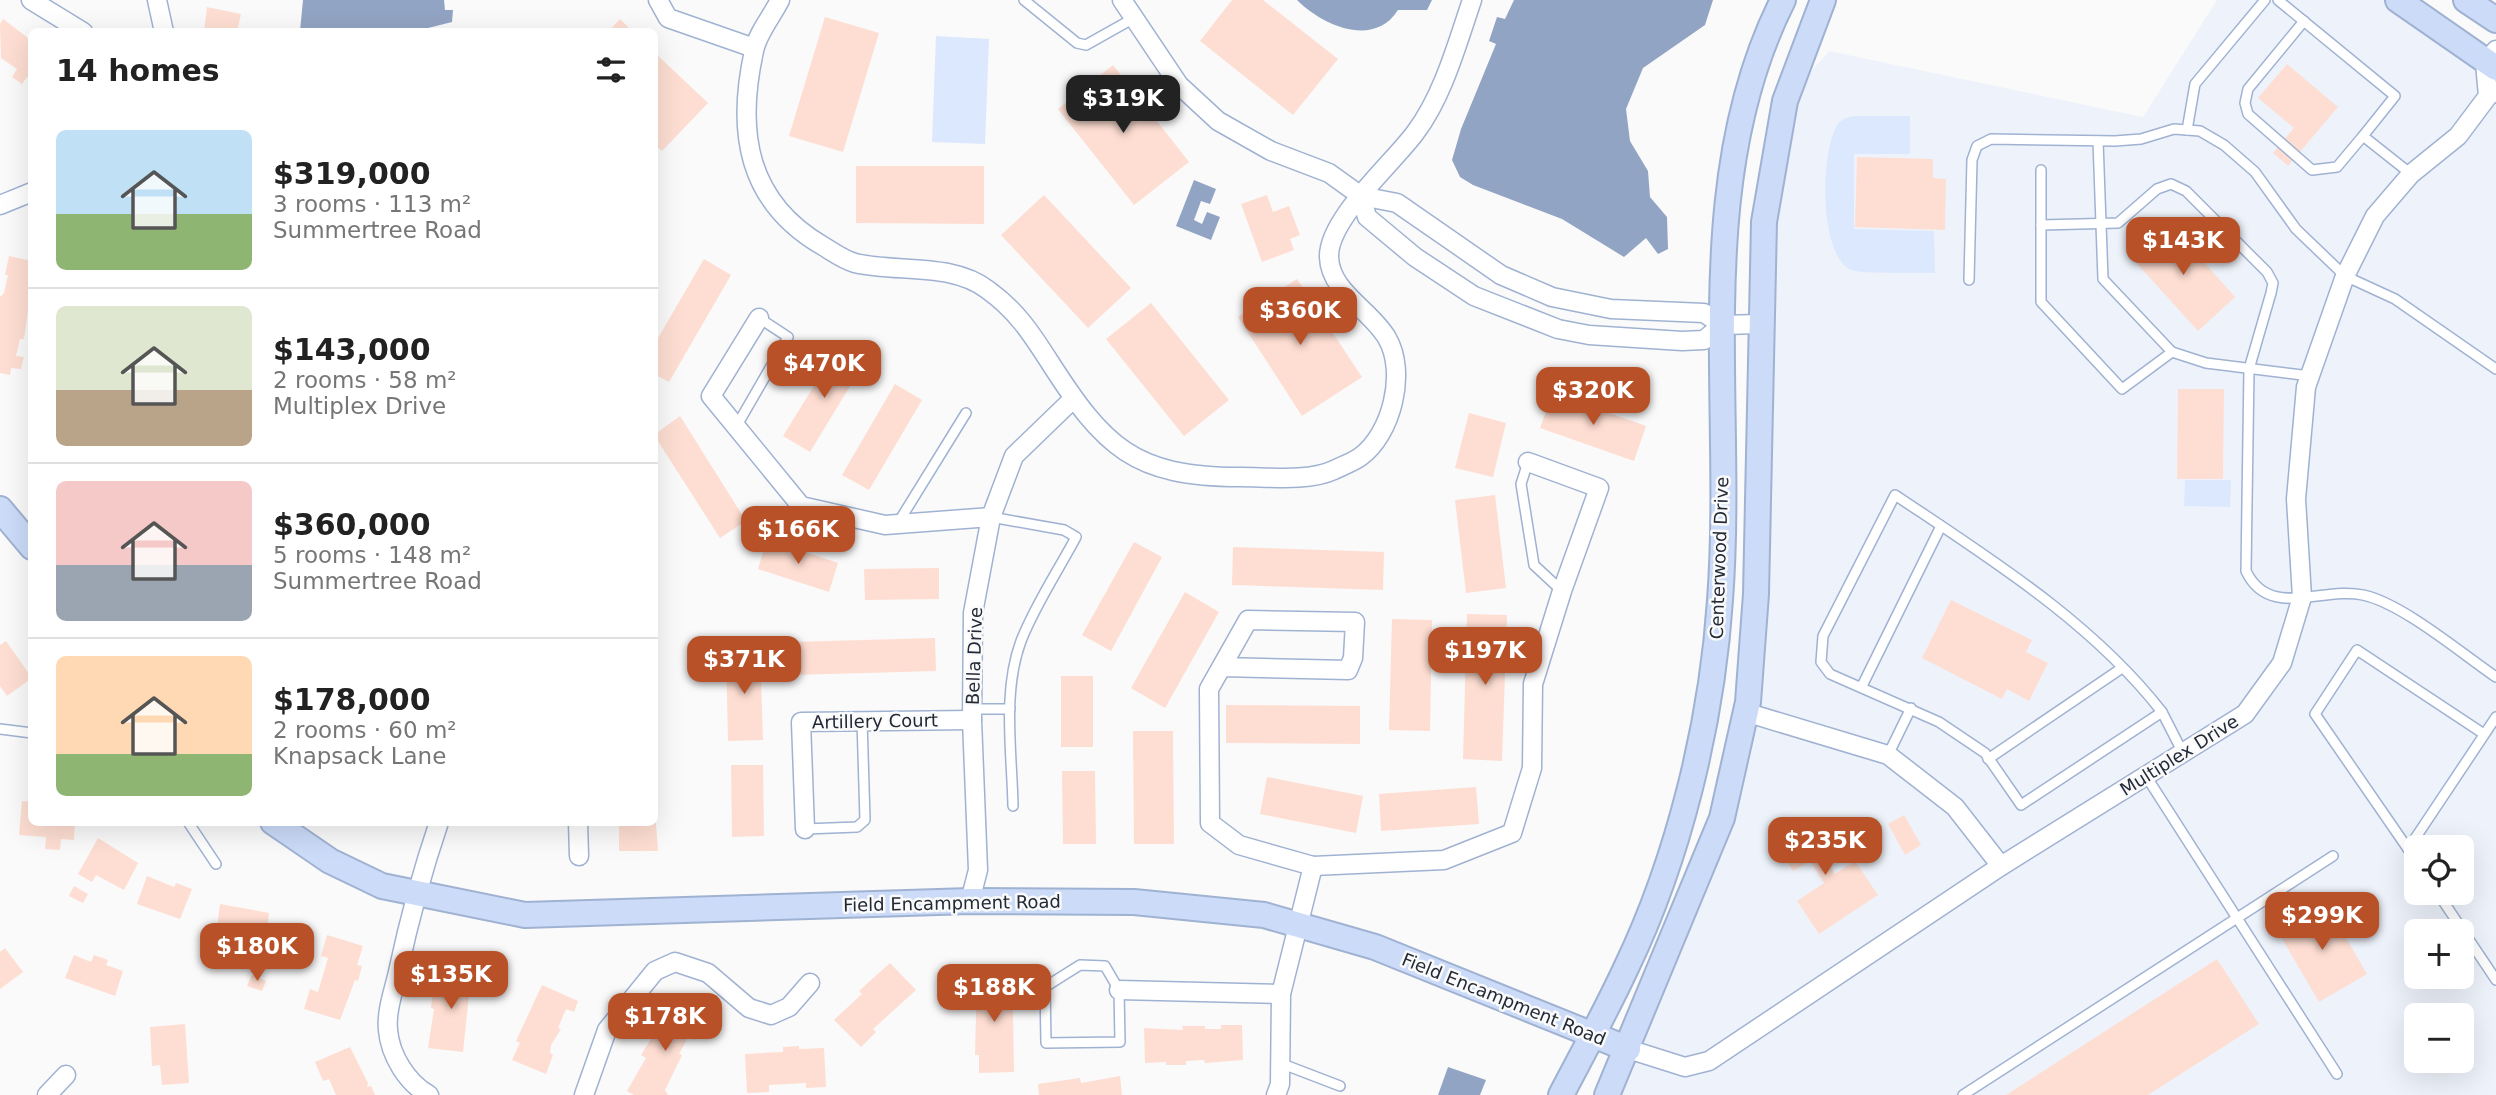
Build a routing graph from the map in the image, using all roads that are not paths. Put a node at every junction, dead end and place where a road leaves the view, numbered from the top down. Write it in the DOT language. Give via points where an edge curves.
graph roads {
  1 [pos="32,0"];
  2 [pos="156,0"];
  3 [pos="658,0"];
  4 [pos="780,0"];
  5 [pos="1024,0"];
  6 [pos="1122,0"];
  7 [pos="1472,0"];
  8 [pos="1783,0"];
  9 [pos="1823,0"];
  10 [pos="2265,0"];
  11 [pos="2278,0"];
  12 [pos="2398,0"];
  13 [pos="2466,0"];
  14 [pos="1133,18"];
  15 [pos="2496,20"];
  16 [pos="2304,21"];
  17 [pos="77,28"];
  18 [pos="163,28"];
  19 [pos="754,48"];
  20 [pos="2493,60"];
  21 [pos="2492,94"];
  22 [pos="2187,130"];
  23 [pos="2363,136"];
  24 [pos="2098,141"];
  25 [pos="2041,170"];
  26 [pos="2412,174"];
  27 [pos="28,194"];
  28 [pos="1361,196"];
  29 [pos="0,205"];
  30 [pos="2100,224"];
  31 [pos="2041,225"];
  32 [pos="2345,276"];
  33 [pos="1969,280"];
  34 [pos="759,318"];
  35 [pos="1760,324"];
  36 [pos="1722,326"];
  37 [pos="2172,352"];
  38 [pos="2249,369"];
  39 [pos="2496,369"];
  40 [pos="2310,376"];
  41 [pos="1073,399"];
  42 [pos="966,413"];
  43 [pos="736,427"];
  44 [pos="1528,462"];
  45 [pos="0,509"];
  46 [pos="991,517"];
  47 [pos="897,524"];
  48 [pos="1941,526"];
  49 [pos="28,542"];
  50 [pos="1562,591"];
  51 [pos="2302,597"];
  52 [pos="1222,667"];
  53 [pos="2122,668"];
  54 [pos="2496,677"];
  55 [pos="1862,686"];
  56 [pos="1911,708"];
  57 [pos="1010,709"];
  58 [pos="1745,712"];
  59 [pos="2162,712"];
  60 [pos="972,714"];
  61 [pos="2496,717"];
  62 [pos="862,720"];
  63 [pos="0,729"];
  64 [pos="28,732"];
  65 [pos="2484,734"];
  66 [pos="2183,753"];
  67 [pos="1888,755"];
  68 [pos="1988,759"];
  69 [pos="2146,776"];
  70 [pos="1013,806"];
  71 [pos="191,826"];
  72 [pos="279,826"];
  73 [pos="438,826"];
  74 [pos="578,826"];
  75 [pos="805,829"];
  76 [pos="2418,835"];
  77 [pos="2404,842"];
  78 [pos="579,856"];
  79 [pos="2333,856"];
  80 [pos="216,863"];
  81 [pos="1313,866"];
  82 [pos="2001,866"];
  83 [pos="415,894"];
  84 [pos="970,901"];
  85 [pos="2446,905"];
  86 [pos="2235,919"];
  87 [pos="1300,926"];
  88 [pos="2496,980"];
  89 [pos="810,983"];
  90 [pos="1119,990"];
  91 [pos="1281,994"];
  92 [pos="1592,1034"];
  93 [pos="1628,1049"];
  94 [pos="1280,1063"];
  95 [pos="2337,1074"];
  96 [pos="66,1075"];
  97 [pos="1340,1086"];
  98 [pos="47,1095"];
  99 [pos="429,1095"];
  100 [pos="584,1095"];
  101 [pos="1276,1095"];
  102 [pos="1561,1095"];
  103 [pos="1607,1095"];
  104 [pos="1963,1095"];
  1 -- 17 [label="street"];
  2 -- 18 [label="street"];
  3 -- 19 [label="street" via="668,18"];
  4 -- 19 [label="street"];
  5 -- 14 [label="lane" via="1077,43 1086,45"];
  6 -- 14 [label="street"];
  7 -- 28 [label="street" via="1443,80 1418,130"];
  8 -- 36 [label="street, Centerwood Drive" via="1747,97 1732,158 1723,249"];
  9 -- 35 [label="street, Centerwood Drive" via="1785,101 1772,161 1763,222"];
  10 -- 22 [label="lane" via="2195,84"];
  11 -- 16 [label="lane"];
  12 -- 20 [label="street"];
  13 -- 15 [label="street"];
  14 -- 28 [label="street" via="1179,85 1218,121 1271,151 1329,173"];
  16 -- 23 [label="lane" via="2395,96"];
  16 -- 23 [label="lane" via="2248,89 2248,114 2312,170 2337,167"];
  19 -- 41 [label="street" via="745,122 758,182 795,230 851,262 953,274 984,286 1019,314"];
  20 -- 21 [label="street"];
  21 -- 26 [label="street, Multiplex Drive" via="2458,136"];
  22 -- 24 [label="lane"];
  22 -- 32 [label="lane" via="2200,131 2224,145 2255,172 2296,229"];
  23 -- 26 [label="lane"];
  24 -- 30 [label="lane"];
  24 -- 33 [label="lane" via="1991,139 1977,146 1972,160"];
  25 -- 31 [label="lane"];
  26 -- 32 [label="street, Multiplex Drive" via="2375,216"];
  27 -- 29 [label="street"];
  28 -- 36 [label="street" via="1397,203 1501,275 1552,297 1611,309 1704,313"];
  28 -- 36 [label="street" via="1367,217 1415,257 1474,296 1558,329 1682,341 1704,340"];
  28 -- 41 [label="street" via="1334,237 1328,255 1332,274 1388,339 1395,364 1389,416 1379,437 1361,456 1328,472 1299,476 1193,475 1153,467 1127,455"];
  30 -- 31 [label="lane"];
  30 -- 37 [label="lane" via="2104,279"];
  30 -- 38 [label="lane" via="2118,223 2157,189 2171,184 2186,191 2273,283"];
  31 -- 37 [label="lane" via="2041,302 2122,389"];
  32 -- 39 [label="lane" via="2395,299"];
  32 -- 40 [label="street, Multiplex Drive"];
  34 -- 43 [label="street" via="711,396"];
  34 -- 43 [label="lane" via="788,337"];
  35 -- 36 [label="street"];
  35 -- 58 [label="street, Centerwood Drive" via="1756,594"];
  36 -- 92 [label="street, Centerwood Drive" via="1720,600 1697,763 1627,967"];
  37 -- 38 [label="lane"];
  38 -- 40 [label="lane"];
  38 -- 51 [label="lane" via="2246,571 2253,586 2264,594"];
  40 -- 51 [label="street, Multiplex Drive" via="2296,499"];
  41 -- 46 [label="street, Bella Drive" via="1014,456"];
  42 -- 47 [label="lane"];
  43 -- 47 [label="street" via="801,506"];
  44 -- 50 [label="lane" via="1521,484 1534,565"];
  44 -- 50 [label="street" via="1599,488"];
  45 -- 49 [label="street"];
  46 -- 47 [label="street"];
  46 -- 57 [label="lane" via="1064,530 1076,537 1021,641"];
  46 -- 60 [label="street, Bella Drive" via="973,613"];
  48 -- 53 [label="lane" via="2056,607"];
  48 -- 55 [label="lane"];
  48 -- 55 [label="lane" via="1895,495 1823,636 1821,662 1830,674"];
  50 -- 81 [label="street" via="1533,684 1532,768 1511,834 1444,860"];
  51 -- 54 [label="lane" via="2362,594 2391,606"];
  51 -- 66 [label="street, Multiplex Drive" via="2283,663 2245,714"];
  52 -- 52 [label="street" via="1248,620 1354,622 1348,670"];
  52 -- 81 [label="street" via="1209,689 1210,823 1240,845"];
  53 -- 59 [label="lane"];
  53 -- 68 [label="lane"];
  55 -- 56 [label="lane"];
  56 -- 67 [label="lane"];
  56 -- 68 [label="lane" via="1939,722"];
  57 -- 60 [label="lane"];
  57 -- 70 [label="lane"];
  58 -- 67 [label="street"];
  58 -- 93 [label="street, Centerwood Drive" via="1723,818"];
  59 -- 66 [label="lane"];
  59 -- 68 [label="lane" via="2021,805"];
  60 -- 62 [label="street, Artillery Court"];
  60 -- 84 [label="street, Bella Drive" via="978,870"];
  61 -- 65 [label="lane"];
  62 -- 75 [label="lane" via="865,820 857,827"];
  62 -- 75 [label="street, Artillery Court" via="801,722"];
  63 -- 64 [label="lane"];
  65 -- 76 [label="lane"];
  65 -- 77 [label="lane" via="2357,650 2315,714"];
  66 -- 69 [label="street, Multiplex Drive"];
  67 -- 82 [label="street" via="1955,807"];
  69 -- 82 [label="street, Multiplex Drive"];
  69 -- 86 [label="lane"];
  71 -- 80 [label="lane"];
  72 -- 83 [label="street, Field Encampment Road" via="365,879"];
  73 -- 83 [label="street"];
  74 -- 78 [label="street"];
  79 -- 86 [label="lane"];
  81 -- 87 [label="street"];
  82 -- 93 [label="street, Multiplex Drive" via="1709,1061 1685,1067"];
  83 -- 84 [label="street, Field Encampment Road" via="526,915"];
  83 -- 99 [label="street" via="388,1031 400,1066"];
  84 -- 87 [label="street, Field Encampment Road" via="1183,906 1264,915"];
  85 -- 88 [label="lane"];
  86 -- 95 [label="lane"];
  86 -- 104 [label="lane"];
  87 -- 91 [label="street"];
  87 -- 92 [label="street, Field Encampment Road" via="1375,947"];
  89 -- 100 [label="street" via="789,1007 771,1015 748,1007 708,973 675,962 655,971 607,1030"];
  90 -- 90 [label="lane" via="1105,966 1080,965 1045,987 1046,1043 1120,1042"];
  90 -- 91 [label="street"];
  91 -- 94 [label="street"];
  92 -- 93 [label="street, Field Encampment Road"];
  92 -- 102 [label="street, Centerwood Drive"];
  93 -- 103 [label="street, Centerwood Drive"];
  94 -- 97 [label="lane"];
  94 -- 101 [label="street"];
  96 -- 98 [label="street"];
}
